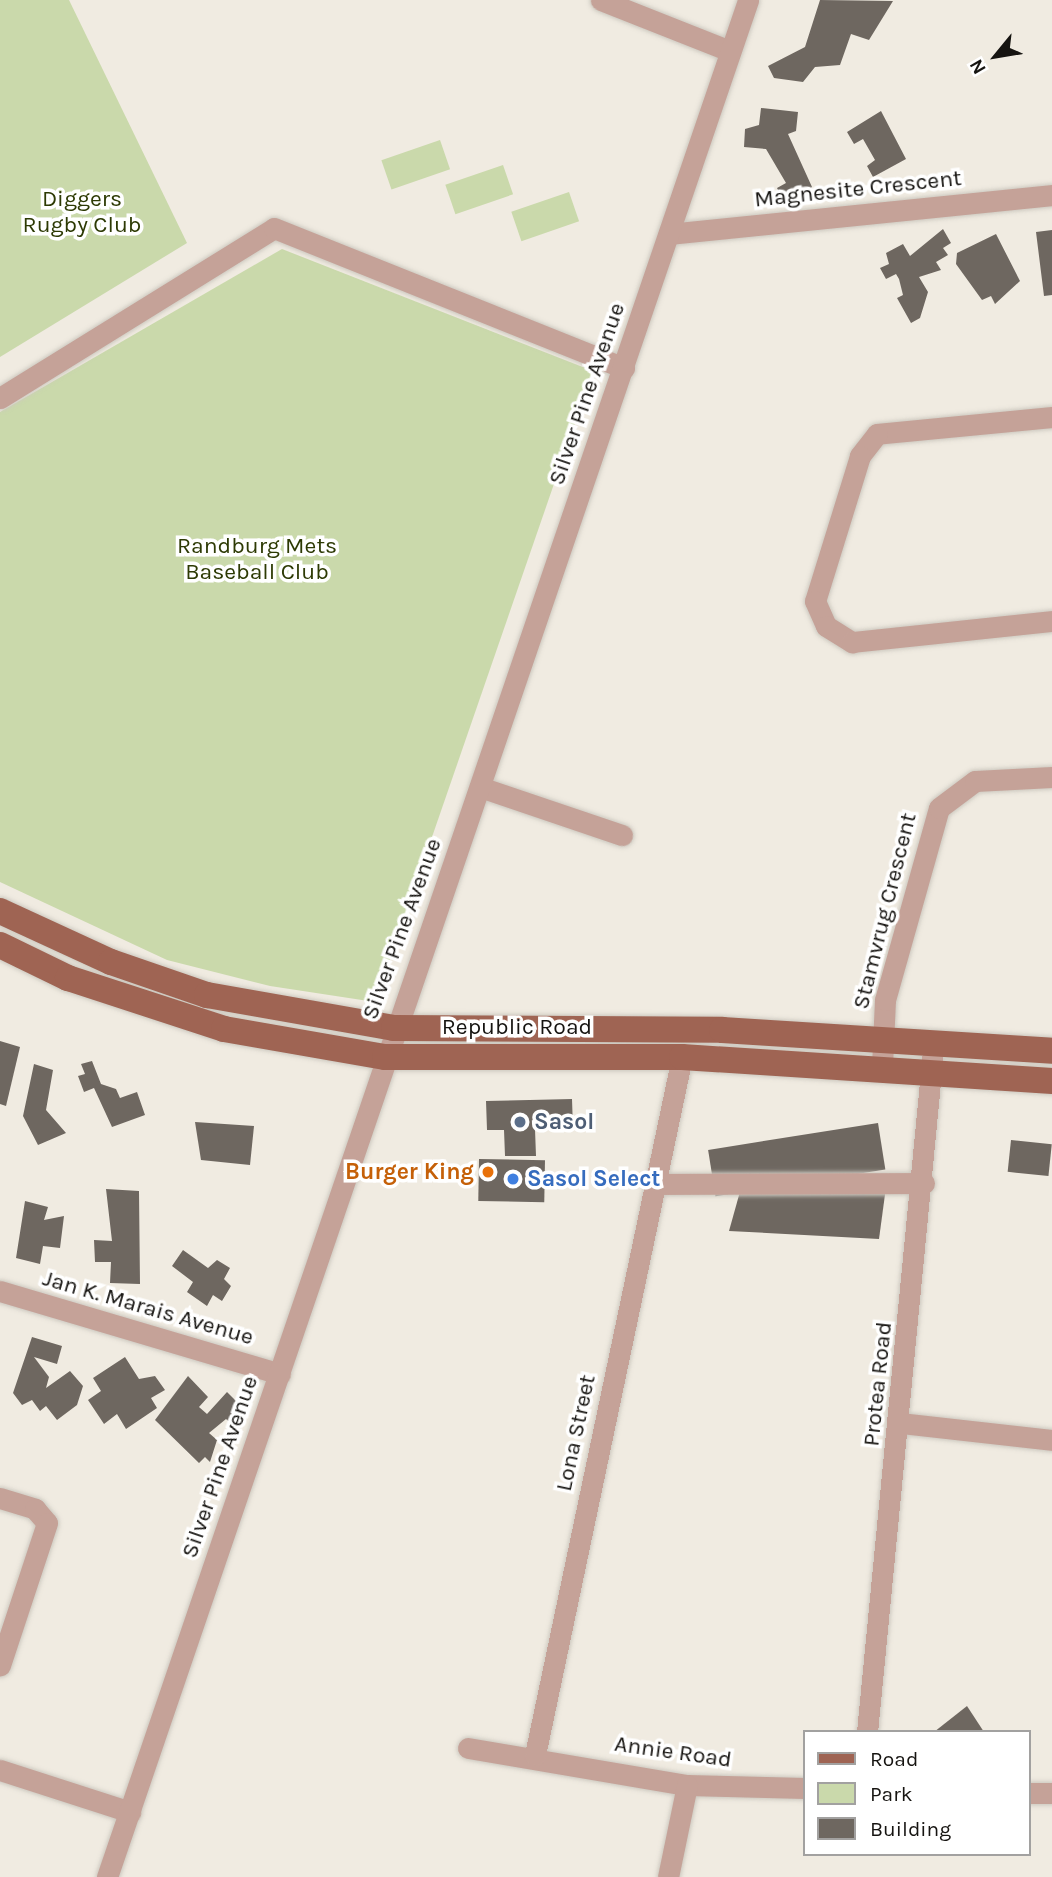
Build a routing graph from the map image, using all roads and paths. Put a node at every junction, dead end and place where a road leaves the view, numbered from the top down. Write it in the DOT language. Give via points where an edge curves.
graph roads {
  1 [pos="601,0"];
  2 [pos="748,0"];
  3 [pos="730,51"];
  4 [pos="1052,195"];
  5 [pos="668,234"];
  6 [pos="625,368"];
  7 [pos="0,398"];
  8 [pos="1052,417"];
  9 [pos="1052,621"];
  10 [pos="1052,777"];
  11 [pos="481,787"];
  12 [pos="622,835"];
  13 [pos="0,911"];
  14 [pos="0,945"];
  15 [pos="394,1028"];
  16 [pos="883,1036"];
  17 [pos="934,1041"];
  18 [pos="1052,1051"];
  19 [pos="385,1057"];
  20 [pos="682,1057"];
  21 [pos="882,1066"];
  22 [pos="930,1068"];
  23 [pos="1052,1081"];
  24 [pos="923,1183"];
  25 [pos="655,1184"];
  26 [pos="0,1292"];
  27 [pos="281,1374"];
  28 [pos="901,1423"];
  29 [pos="1052,1440"];
  30 [pos="0,1498"];
  31 [pos="0,1665"];
  32 [pos="867,1730"];
  33 [pos="468,1748"];
  34 [pos="535,1755"];
  35 [pos="0,1770"];
  36 [pos="687,1785"];
  37 [pos="804,1788"];
  38 [pos="1031,1793"];
  39 [pos="1052,1793"];
  40 [pos="130,1812"];
  41 [pos="107,1877"];
  42 [pos="668,1877"];
  1 -- 3 [label="street"];
  2 -- 3 [label="street, Silver Pine Avenue"];
  3 -- 5 [label="street, Silver Pine Avenue"];
  4 -- 5 [label="street, Magnesite Crescent"];
  5 -- 6 [label="street, Silver Pine Avenue"];
  6 -- 7 [label="street" via="274,228"];
  6 -- 11 [label="street, Silver Pine Avenue"];
  8 -- 9 [label="street" via="877,434 860,456 816,591 826,626 852,642"];
  10 -- 16 [label="street, Stamvrug Crescent" via="975,781 939,808 886,999"];
  11 -- 12 [label="street"];
  11 -- 15 [label="street, Silver Pine Avenue"];
  13 -- 15 [label="main road, Republic Road" via="111,962 207,995"];
  14 -- 19 [label="main road, Republic Road" via="68,978 224,1030"];
  15 -- 16 [label="main road, Republic Road"];
  15 -- 19 [label="street, Silver Pine Avenue"];
  16 -- 17 [label="main road, Republic Road"];
  16 -- 21 [label="street, Stamvrug Crescent"];
  17 -- 18 [label="main road, Republic Road"];
  17 -- 22 [label="street, Protea Road"];
  19 -- 20 [label="main road, Republic Road"];
  19 -- 27 [label="street, Silver Pine Avenue"];
  20 -- 21 [label="main road, Republic Road"];
  20 -- 25 [label="street, Lona Street"];
  21 -- 22 [label="main road, Republic Road"];
  22 -- 23 [label="main road, Republic Road"];
  22 -- 24 [label="street, Protea Road"];
  24 -- 25 [label="street"];
  24 -- 28 [label="street, Protea Road"];
  25 -- 34 [label="street, Lona Street"];
  26 -- 27 [label="street, Jan K. Marais Avenue"];
  27 -- 40 [label="street, Silver Pine Avenue"];
  28 -- 29 [label="street"];
  28 -- 32 [label="street, Protea Road"];
  30 -- 31 [label="street" via="35,1509 47,1523"];
  33 -- 34 [label="street"];
  34 -- 36 [label="street, Annie Road"];
  35 -- 40 [label="street"];
  36 -- 37 [label="street, Annie Road"];
  36 -- 42 [label="street"];
  38 -- 39 [label="street"];
  40 -- 41 [label="street, Silver Pine Avenue"];
}
